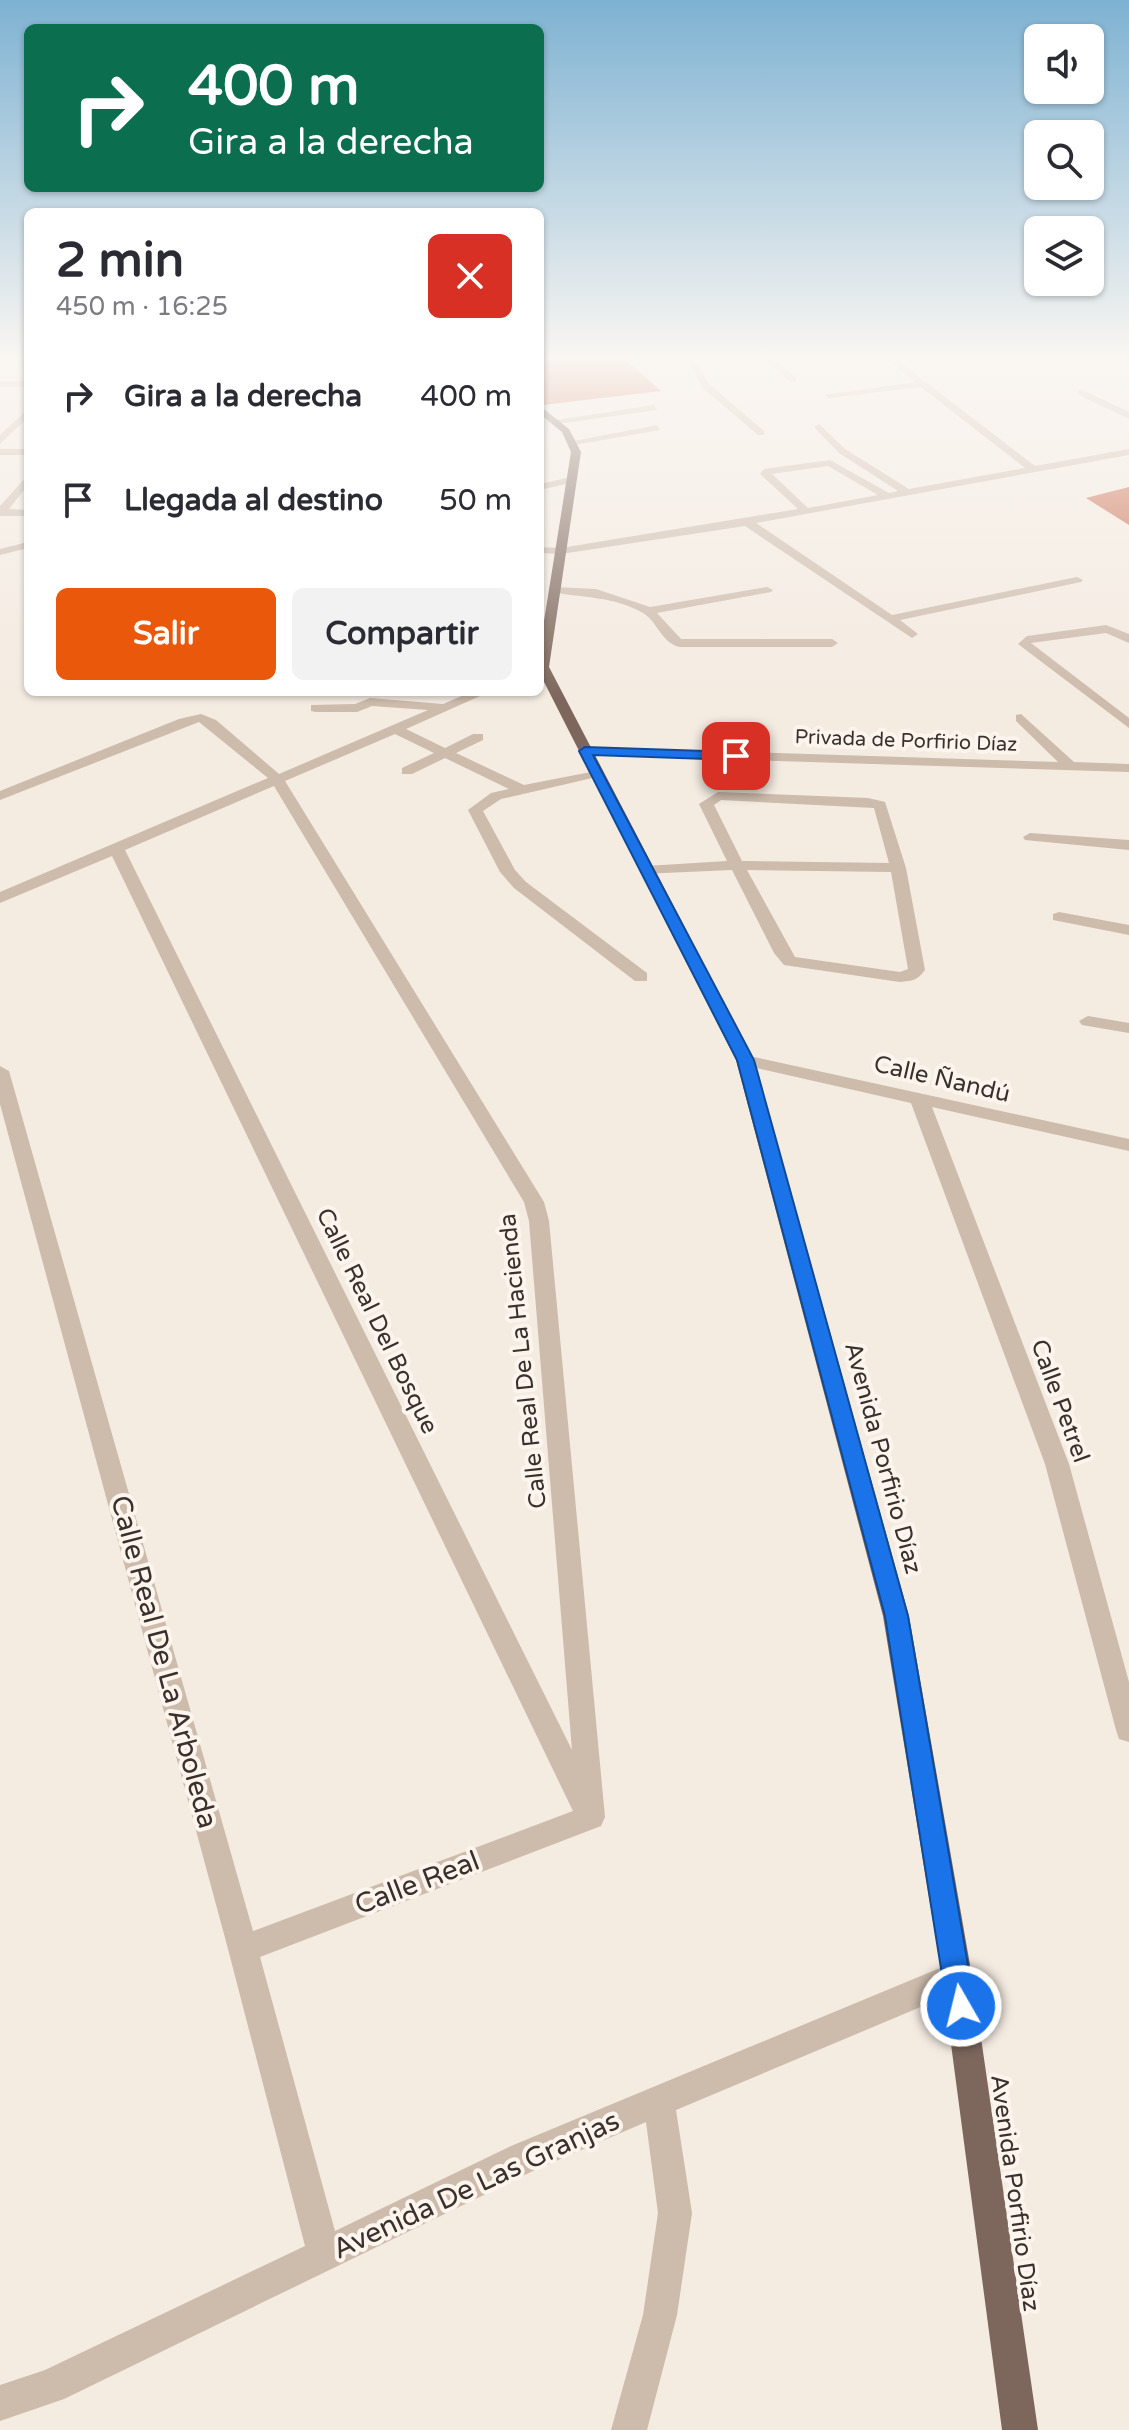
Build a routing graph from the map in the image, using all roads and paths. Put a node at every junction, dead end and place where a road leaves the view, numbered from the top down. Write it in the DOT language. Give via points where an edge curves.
graph roads {
  1 [pos="572,473"];
  2 [pos="766,473"];
  3 [pos="848,473"];
  4 [pos="877,473"];
  5 [pos="1016,473"];
  6 [pos="571,480"];
  7 [pos="24,482"];
  8 [pos="544,486"];
  9 [pos="910,494"];
  10 [pos="889,497"];
  11 [pos="5,500"];
  12 [pos="807,512"];
  13 [pos="0,513"];
  14 [pos="24,513"];
  15 [pos="747,522"];
  16 [pos="24,546"];
  17 [pos="550,550"];
  18 [pos="0,552"];
  19 [pos="1077,580"];
  20 [pos="555,590"];
  21 [pos="767,590"];
  22 [pos="649,611"];
  23 [pos="890,619"];
  24 [pos="912,634"];
  25 [pos="544,638"];
  26 [pos="1129,639"];
  27 [pos="832,643"];
  28 [pos="544,672"];
  29 [pos="472,696"];
  30 [pos="368,697"];
  31 [pos="444,707"];
  32 [pos="316,708"];
  33 [pos="1021,718"];
  34 [pos="1129,724"];
  35 [pos="393,728"];
  36 [pos="478,737"];
  37 [pos="585,751"];
  38 [pos="446,752"];
  39 [pos="1070,766"];
  40 [pos="1129,768"];
  41 [pos="407,771"];
  42 [pos="596,773"];
  43 [pos="277,779"];
  44 [pos="521,789"];
  45 [pos="0,796"];
  46 [pos="1030,837"];
  47 [pos="1129,845"];
  48 [pos="116,848"];
  49 [pos="737,865"];
  50 [pos="898,868"];
  51 [pos="646,871"];
  52 [pos="0,898"];
  53 [pos="1059,917"];
  54 [pos="1129,930"];
  55 [pos="641,977"];
  56 [pos="1088,1021"];
  57 [pos="1129,1028"];
  58 [pos="745,1060"];
  59 [pos="0,1071"];
  60 [pos="919,1098"];
  61 [pos="1129,1145"];
  62 [pos="1129,1730"];
  63 [pos="591,1817"];
  64 [pos="243,1949"];
  65 [pos="957,1976"];
  66 [pos="659,2101"];
  67 [pos="324,2255"];
  68 [pos="0,2403"];
  69 [pos="629,2430"];
  70 [pos="1020,2430"];
  1 -- 6 [label="main road, Avenida Porfirio Díaz"];
  2 -- 12 [label="street"];
  3 -- 10 [label="street"];
  4 -- 9 [label="street"];
  5 -- 9 [label="street"];
  6 -- 8 [label="street"];
  6 -- 17 [label="main road, Avenida Porfirio Díaz"];
  7 -- 11 [label="street"];
  9 -- 10 [label="street"];
  10 -- 12 [label="street"];
  11 -- 13 [label="street"];
  12 -- 15 [label="street"];
  13 -- 14 [label="street"];
  15 -- 17 [label="street"];
  15 -- 23 [label="street"];
  16 -- 18 [label="street"];
  17 -- 20 [label="main road, Avenida Porfirio Díaz"];
  19 -- 23 [label="street"];
  20 -- 22 [label="street" via="596,592"];
  20 -- 25 [label="main road, Avenida Porfirio Díaz"];
  21 -- 22 [label="street"];
  22 -- 27 [label="street" via="679,643"];
  23 -- 24 [label="street"];
  26 -- 34 [label="street" via="1106,629 1024,644"];
  28 -- 37 [label="main road, Avenida Porfirio Díaz"];
  29 -- 31 [label="street"];
  30 -- 31 [label="street"];
  30 -- 32 [label="street" via="357,708"];
  31 -- 35 [label="street"];
  33 -- 39 [label="street"];
  35 -- 38 [label="street"];
  35 -- 43 [label="street"];
  36 -- 38 [label="street"];
  37 -- 39 [label="street, Privada de Porfirio Díaz"];
  37 -- 42 [label="main road, Avenida Porfirio Díaz"];
  38 -- 41 [label="street"];
  38 -- 44 [label="street"];
  39 -- 40 [label="street, Privada de Porfirio Díaz"];
  42 -- 44 [label="street"];
  42 -- 51 [label="main road, Avenida Porfirio Díaz"];
  43 -- 45 [label="street, Calle Real De La Hacienda" via="201,718"];
  43 -- 48 [label="street"];
  43 -- 63 [label="street, Calle Real De La Hacienda" via="534,1202"];
  44 -- 55 [label="street" via="496,796 475,810 508,872"];
  46 -- 47 [label="street"];
  48 -- 52 [label="street"];
  48 -- 63 [label="street, Calle Real Del Bosque"];
  49 -- 50 [label="street"];
  49 -- 50 [label="street" via="706,804 709,799 880,805"];
  49 -- 50 [label="street" via="790,961 900,977 917,970"];
  49 -- 51 [label="street"];
  51 -- 58 [label="main road, Avenida Porfirio Díaz"];
  53 -- 54 [label="street"];
  56 -- 57 [label="street"];
  58 -- 60 [label="street, Calle Ñandú"];
  58 -- 65 [label="main road, Avenida Porfirio Díaz" via="896,1616"];
  59 -- 64 [label="street, Calle Real De La Arboleda"];
  60 -- 61 [label="street, Calle Ñandú"];
  60 -- 62 [label="street, Calle Petrel" via="1057,1464"];
  63 -- 64 [label="street, Calle Real"];
  64 -- 67 [label="street, Calle Real De La Arboleda"];
  65 -- 66 [label="street, Avenida De Las Granjas"];
  65 -- 70 [label="main road, Avenida Porfirio Díaz"];
  66 -- 67 [label="street, Avenida De Las Granjas" via="523,2158"];
  66 -- 69 [label="street" via="675,2213 660,2315"];
  67 -- 68 [label="street, Avenida De Las Granjas" via="51,2386"];
}
